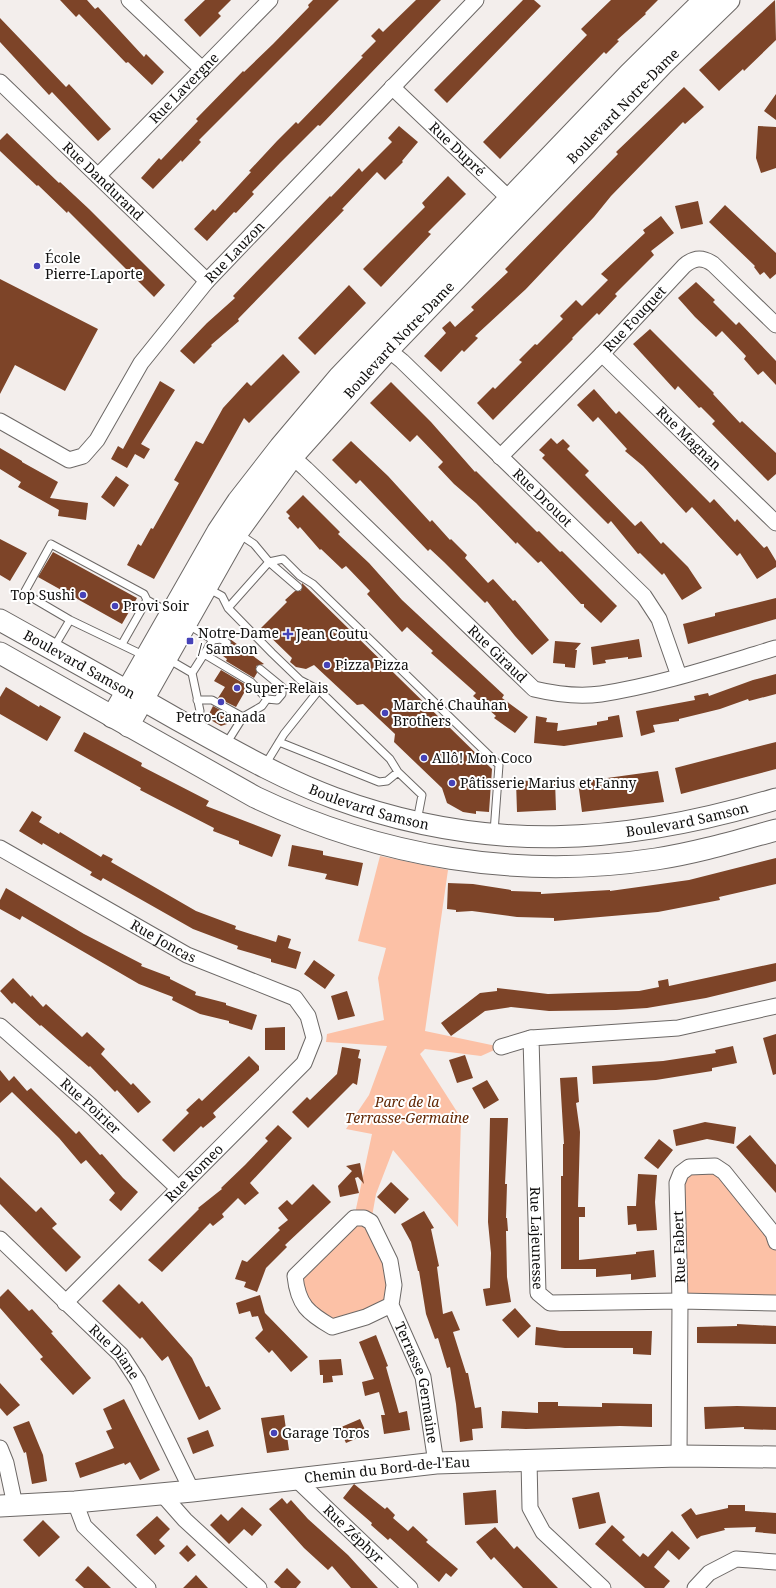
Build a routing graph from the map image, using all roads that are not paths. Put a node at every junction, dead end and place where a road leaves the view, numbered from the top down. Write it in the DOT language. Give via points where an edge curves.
graph roads {
  1 [pos="129,0"];
  2 [pos="270,0"];
  3 [pos="476,0"];
  4 [pos="704,0"];
  5 [pos="729,0"];
  6 [pos="202,69"];
  7 [pos="0,82"];
  8 [pos="392,87"];
  9 [pos="98,176"];
  10 [pos="515,205"];
  11 [pos="207,281"];
  12 [pos="776,325"];
  13 [pos="382,345"];
  14 [pos="602,354"];
  15 [pos="0,421"];
  16 [pos="287,452"];
  17 [pos="500,457"];
  18 [pos="776,523"];
  19 [pos="237,533"];
  20 [pos="270,562"];
  21 [pos="198,583"];
  22 [pos="298,587"];
  23 [pos="147,600"];
  24 [pos="228,608"];
  25 [pos="179,618"];
  26 [pos="0,620"];
  27 [pos="70,620"];
  28 [pos="213,640"];
  29 [pos="227,643"];
  30 [pos="122,644"];
  31 [pos="776,648"];
  32 [pos="53,650"];
  33 [pos="0,653"];
  34 [pos="204,654"];
  35 [pos="157,657"];
  36 [pos="260,669"];
  37 [pos="192,673"];
  38 [pos="679,676"];
  39 [pos="319,690"];
  40 [pos="135,696"];
  41 [pos="267,699"];
  42 [pos="197,700"];
  43 [pos="243,717"];
  44 [pos="120,721"];
  45 [pos="191,727"];
  46 [pos="279,742"];
  47 [pos="225,746"];
  48 [pos="264,767"];
  49 [pos="398,772"];
  50 [pos="776,799"];
  51 [pos="417,823"];
  52 [pos="776,830"];
  53 [pos="494,835"];
  54 [pos="0,848"];
  55 [pos="776,1006"];
  56 [pos="0,1026"];
  57 [pos="314,1038"];
  58 [pos="531,1038"];
  59 [pos="501,1047"];
  60 [pos="179,1188"];
  61 [pos="0,1239"];
  62 [pos="776,1242"];
  63 [pos="680,1301"];
  64 [pos="66,1303"];
  65 [pos="776,1303"];
  66 [pos="391,1305"];
  67 [pos="0,1448"];
  68 [pos="679,1456"];
  69 [pos="776,1457"];
  70 [pos="528,1460"];
  71 [pos="436,1463"];
  72 [pos="297,1480"];
  73 [pos="192,1491"];
  74 [pos="162,1494"];
  75 [pos="75,1502"];
  76 [pos="7,1506"];
  77 [pos="776,1562"];
  78 [pos="148,1588"];
  79 [pos="259,1588"];
  80 [pos="410,1588"];
  81 [pos="603,1588"];
  82 [pos="695,1588"];
  1 -- 6 [label="street"];
  2 -- 6 [label="street, Rue Lavergne"];
  3 -- 8 [label="street, Rue Lauzon"];
  4 -- 10 [label="street, Boulevard Notre-Dame" via="630,74"];
  5 -- 10 [label="street, Boulevard Notre-Dame"];
  6 -- 9 [label="street, Rue Lavergne"];
  7 -- 9 [label="street, Rue Dandurand"];
  8 -- 10 [label="street, Rue Dupré"];
  8 -- 11 [label="street, Rue Lauzon"];
  9 -- 11 [label="street, Rue Dandurand"];
  10 -- 13 [label="street, Boulevard Notre-Dame"];
  11 -- 15 [label="street, Rue Lauzon" via="141,363 97,440 83,456 68,460"];
  12 -- 14 [label="street, Rue Fouquet" via="713,264 696,259 684,266"];
  13 -- 16 [label="street, Boulevard Notre-Dame" via="339,377"];
  13 -- 17 [label="street, Rue Drouot" via="404,362"];
  14 -- 17 [label="street, Rue Fouquet"];
  14 -- 18 [label="street, Rue Magnan"];
  16 -- 19 [label="street, Boulevard Notre-Dame"];
  16 -- 21 [label="street, Boulevard Notre-Dame" via="238,501 218,531"];
  16 -- 38 [label="street, Rue Giraud" via="534,689 556,694 600,694"];
  17 -- 38 [label="street, Rue Drouot" via="644,596 659,619"];
  19 -- 20 [label="lane" via="254,544"];
  19 -- 21 [label="street, Boulevard Notre-Dame"];
  20 -- 22 [label="lane"];
  20 -- 24 [label="lane"];
  20 -- 53 [label="lane" via="283,559 300,576 313,584 499,765"];
  21 -- 24 [label="lane" via="222,596"];
  21 -- 25 [label="street, Boulevard Notre-Dame"];
  23 -- 25 [label="lane"];
  23 -- 27 [label="lane" via="144,594 52,544 24,593"];
  23 -- 30 [label="lane"];
  24 -- 39 [label="lane" via="300,680"];
  25 -- 28 [label="lane"];
  25 -- 35 [label="street, Boulevard Notre-Dame"];
  26 -- 32 [label="street, Boulevard Samson"];
  27 -- 30 [label="lane"];
  27 -- 32 [label="lane"];
  28 -- 29 [label="lane" via="221,639"];
  28 -- 34 [label="lane"];
  30 -- 35 [label="lane"];
  31 -- 38 [label="street, Rue Giraud"];
  32 -- 40 [label="street, Boulevard Samson"];
  33 -- 44 [label="street, Boulevard Samson"];
  34 -- 37 [label="lane"];
  34 -- 41 [label="lane" via="251,682"];
  35 -- 37 [label="lane"];
  35 -- 40 [label="street, Boulevard Notre-Dame"];
  36 -- 41 [label="lane" via="282,687 282,694 278,700"];
  37 -- 42 [label="lane"];
  39 -- 46 [label="lane"];
  39 -- 49 [label="lane" via="370,737"];
  40 -- 44 [label="street, Boulevard Notre-Dame"];
  40 -- 45 [label="street, Boulevard Samson"];
  41 -- 43 [label="lane" via="262,706"];
  42 -- 43 [label="lane" via="212,700"];
  42 -- 45 [label="lane" via="200,711"];
  43 -- 47 [label="lane"];
  44 -- 52 [label="street, Boulevard Samson" via="247,792 309,821 381,844 447,858 516,866 600,866 691,853"];
  45 -- 47 [label="street, Boulevard Samson"];
  46 -- 48 [label="lane"];
  46 -- 49 [label="lane" via="379,782 387,781"];
  47 -- 48 [label="street, Boulevard Samson"];
  48 -- 51 [label="street, Boulevard Samson" via="334,798"];
  49 -- 51 [label="lane" via="422,795"];
  50 -- 53 [label="street, Boulevard Samson" via="699,820 637,832 571,838"];
  51 -- 53 [label="street, Boulevard Samson"];
  54 -- 57 [label="street, Rue Joncas" via="186,955 295,998 308,1016"];
  55 -- 58 [label="street" via="678,1028"];
  56 -- 60 [label="street, Rue Poirier"];
  57 -- 60 [label="street, Rue Romeo" via="304,1063"];
  58 -- 59 [label="street"];
  58 -- 63 [label="street, Rue Lajeunesse" via="538,1293 550,1303"];
  60 -- 64 [label="street, Rue Romeo"];
  61 -- 64 [label="street, Rue Diane"];
  62 -- 63 [label="street, Rue Fabert" via="773,1233 724,1172 715,1166 689,1167 681,1173 677,1183"];
  63 -- 65 [label="street, Rue Lajeunesse"];
  63 -- 68 [label="street, Rue Fabert"];
  64 -- 73 [label="street, Rue Diane" via="121,1355 138,1381"];
  66 -- 66 [label="street, Terrasse Germaine" via="394,1285 390,1261 371,1222 364,1218 354,1218 295,1276 297,1292 311,1315 332,1327 366,1317"];
  66 -- 71 [label="street, Terrasse Germaine" via="423,1377"];
  67 -- 76 [label="street" via="6,1462"];
  68 -- 69 [label="street, Chemin du Bord-de-l'Eau"];
  68 -- 70 [label="street, Chemin du Bord-de-l'Eau"];
  70 -- 71 [label="street, Chemin du Bord-de-l'Eau"];
  70 -- 81 [label="street" via="530,1508 543,1532"];
  71 -- 72 [label="street, Chemin du Bord-de-l'Eau"];
  72 -- 73 [label="street, Chemin du Bord-de-l'Eau"];
  72 -- 80 [label="street, Rue Zéphyr"];
  73 -- 74 [label="street, Chemin du Bord-de-l'Eau"];
  74 -- 75 [label="street, Chemin du Bord-de-l'Eau"];
  74 -- 79 [label="street" via="185,1520"];
  75 -- 76 [label="street, Chemin du Bord-de-l'Eau"];
  75 -- 78 [label="street" via="84,1526"];
  77 -- 82 [label="street" via="736,1559 709,1573"];
}
